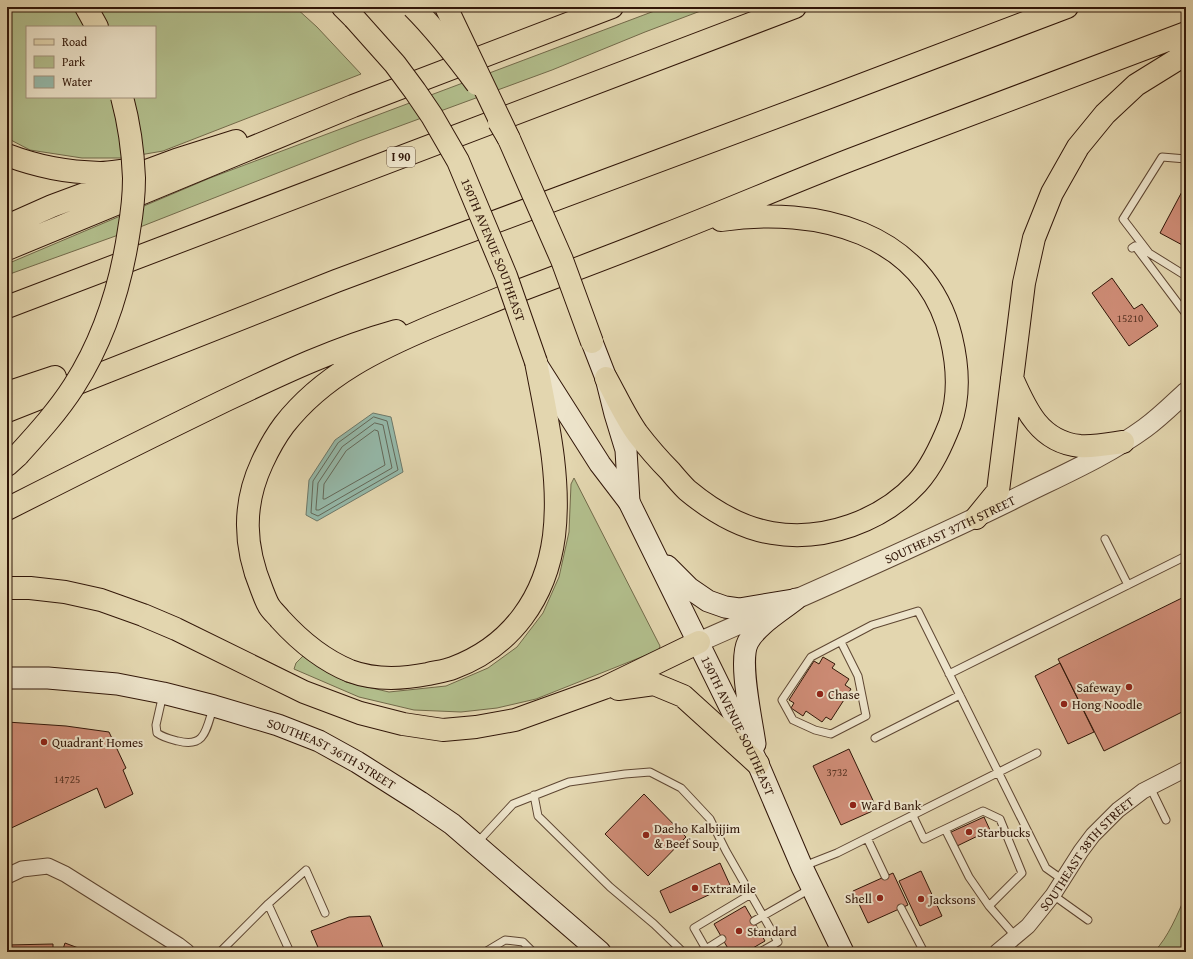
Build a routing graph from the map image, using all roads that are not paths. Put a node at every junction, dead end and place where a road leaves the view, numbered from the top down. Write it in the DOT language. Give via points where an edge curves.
graph roads {
  1 [pos="86,7"];
  2 [pos="413,7"];
  3 [pos="446,7"];
  4 [pos="600,7"];
  5 [pos="612,7"];
  6 [pos="795,7"];
  7 [pos="1067,7"];
  8 [pos="348,12"];
  9 [pos="96,26"];
  10 [pos="560,27"];
  11 [pos="1186,32"];
  12 [pos="1186,54"];
  13 [pos="122,98"];
  14 [pos="353,106"];
  15 [pos="509,140"];
  16 [pos="7,156"];
  17 [pos="1186,159"];
  18 [pos="176,160"];
  19 [pos="7,226"];
  20 [pos="667,234"];
  21 [pos="1132,248"];
  22 [pos="7,249"];
  23 [pos="1186,276"];
  24 [pos="336,281"];
  25 [pos="7,307"];
  26 [pos="476,308"];
  27 [pos="1186,314"];
  28 [pos="592,342"];
  29 [pos="536,362"];
  30 [pos="606,378"];
  31 [pos="1012,378"];
  32 [pos="1186,392"];
  33 [pos="7,393"];
  34 [pos="7,411"];
  35 [pos="1123,442"];
  36 [pos="13,460"];
  37 [pos="630,502"];
  38 [pos="7,509"];
  39 [pos="976,518"];
  40 [pos="1105,539"];
  41 [pos="656,555"];
  42 [pos="1186,556"];
  43 [pos="1128,585"];
  44 [pos="7,588"];
  45 [pos="796,599"];
  46 [pos="699,642"];
  47 [pos="842,642"];
  48 [pos="949,674"];
  49 [pos="7,678"];
  50 [pos="604,688"];
  51 [pos="163,694"];
  52 [pos="960,695"];
  53 [pos="214,706"];
  54 [pos="875,738"];
  55 [pos="1037,753"];
  56 [pos="758,764"];
  57 [pos="1186,769"];
  58 [pos="998,772"];
  59 [pos="1150,787"];
  60 [pos="534,795"];
  61 [pos="912,816"];
  62 [pos="1166,820"];
  63 [pos="945,829"];
  64 [pos="867,838"];
  65 [pos="476,844"];
  66 [pos="802,867"];
  67 [pos="7,876"];
  68 [pos="886,876"];
  69 [pos="1063,880"];
  70 [pos="812,888"];
  71 [pos="751,894"];
  72 [pos="1053,895"];
  73 [pos="268,904"];
  74 [pos="989,906"];
  75 [pos="901,908"];
  76 [pos="326,913"];
  77 [pos="764,916"];
  78 [pos="1088,920"];
  79 [pos="754,921"];
  80 [pos="1016,936"];
  81 [pos="722,939"];
  82 [pos="705,951"];
  83 [pos="187,952"];
  84 [pos="220,952"];
  85 [pos="290,952"];
  86 [pos="485,952"];
  87 [pos="533,952"];
  88 [pos="600,952"];
  89 [pos="683,952"];
  90 [pos="760,952"];
  91 [pos="843,952"];
  92 [pos="924,952"];
  93 [pos="997,952"];
  1 -- 9 [label="main road"];
  2 -- 15 [label="main road, 150TH AVENUE SOUTHEAST, bridge" via="452,50 477,84"];
  3 -- 15 [label="main road, bridge"];
  4 -- 10 [label="main road"];
  5 -- 10 [label="main road"];
  6 -- 25 [label="main road, I 90"];
  7 -- 24 [label="main road"];
  8 -- 29 [label="main road, 150TH AVENUE SOUTHEAST, bridge" via="395,64 415,91 458,161 506,276"];
  10 -- 14 [label="main road"];
  11 -- 20 [label="main road"];
  12 -- 31 [label="main road" via="1136,85 1105,114 1078,147 1052,193 1034,238 1024,283"];
  13 -- 36 [label="main road, bridge" via="131,142 134,179 132,212 120,277 102,334 77,380 51,417"];
  14 -- 18 [label="main road"];
  14 -- 22 [label="main road"];
  15 -- 28 [label="main road, 150TH AVENUE SOUTHEAST, bridge" via="562,260"];
  16 -- 18 [label="main road" via="33,165 102,173"];
  17 -- 23 [label="lane" via="1162,157 1123,219 1149,253"];
  18 -- 19 [label="main road" via="52,206"];
  20 -- 26 [label="main road"];
  20 -- 30 [label="main road" via="722,220 786,216 829,222 866,235 894,250 917,271 934,294 948,324 954,352 957,393 950,423 936,455 918,482 892,505 863,522 837,530 802,536 772,533 742,525 686,489 636,432"];
  21 -- 27 [label="lane" via="1135,246"];
  24 -- 33 [label="main road"];
  24 -- 34 [label="main road"];
  26 -- 29 [label="main road" via="398,340 361,359 329,381 303,403 281,428 254,480 247,516 249,546 256,576 269,606 292,632 316,653 354,672 376,677 411,678 451,669 477,657 507,636 525,614 539,590 548,564 554,536 556,498 552,445"];
  26 -- 38 [label="main road" via="365,340 301,365 124,449"];
  28 -- 30 [label="main road, 150TH AVENUE SOUTHEAST"];
  29 -- 37 [label="main road, 150TH AVENUE SOUTHEAST" via="600,464"];
  30 -- 37 [label="main road, 150TH AVENUE SOUTHEAST" via="626,450"];
  31 -- 35 [label="main road" via="1033,420 1048,434 1064,443 1081,446"];
  31 -- 39 [label="main road" via="998,491"];
  32 -- 35 [label="street, SOUTHEAST 37TH STREET" via="1145,428"];
  35 -- 39 [label="street, SOUTHEAST 37TH STREET"];
  37 -- 41 [label="main road, 150TH AVENUE SOUTHEAST"];
  39 -- 45 [label="street, SOUTHEAST 37TH STREET"];
  40 -- 43 [label="lane"];
  41 -- 45 [label="main road" via="689,588 708,601 725,607 739,609"];
  41 -- 46 [label="main road, 150TH AVENUE SOUTHEAST"];
  42 -- 43 [label="lane"];
  43 -- 48 [label="lane"];
  44 -- 50 [label="main road" via="65,592 101,600 143,615 304,692 360,713 403,724 443,730 476,727 514,720"];
  45 -- 46 [label="street, SOUTHEAST 37TH STREET"];
  45 -- 56 [label="main road" via="758,629 748,642 744,655 744,672"];
  46 -- 50 [label="main road"];
  46 -- 56 [label="main road, 150TH AVENUE SOUTHEAST"];
  47 -- 47 [label="lane" via="811,657 782,700 793,720 831,734 866,716 858,676"];
  47 -- 48 [label="lane" via="872,626 918,611"];
  48 -- 52 [label="lane"];
  49 -- 51 [label="main road, SOUTHEAST 36TH STREET" via="48,678 109,684"];
  50 -- 56 [label="main road" via="619,689 654,684 682,696"];
  51 -- 53 [label="main road, SOUTHEAST 36TH STREET"];
  51 -- 53 [label="lane" via="156,725 157,733 188,744 202,738"];
  52 -- 54 [label="lane"];
  52 -- 58 [label="lane"];
  53 -- 65 [label="main road, SOUTHEAST 36TH STREET" via="278,725 319,741 420,802"];
  55 -- 58 [label="lane"];
  56 -- 66 [label="main road, 150TH AVENUE SOUTHEAST"];
  57 -- 59 [label="street, SOUTHEAST 38TH STREET"];
  58 -- 61 [label="lane"];
  58 -- 69 [label="lane" via="1046,868"];
  59 -- 62 [label="lane"];
  59 -- 69 [label="street, SOUTHEAST 38TH STREET" via="1118,810 1093,835"];
  60 -- 65 [label="lane" via="513,804"];
  60 -- 71 [label="lane" via="569,782 650,772 681,788 710,819"];
  60 -- 89 [label="lane" via="538,816 610,887"];
  61 -- 63 [label="lane" via="924,839"];
  61 -- 64 [label="lane"];
  63 -- 74 [label="lane" via="969,877"];
  63 -- 74 [label="lane" via="983,811 1000,819 1022,873"];
  64 -- 66 [label="lane"];
  64 -- 68 [label="lane"];
  65 -- 88 [label="main road, SOUTHEAST 36TH STREET"];
  66 -- 70 [label="main road, 150TH AVENUE SOUTHEAST"];
  67 -- 83 [label="street" via="22,869 48,866 65,874"];
  69 -- 72 [label="street, SOUTHEAST 38TH STREET"];
  70 -- 77 [label="lane"];
  70 -- 91 [label="main road, 150TH AVENUE SOUTHEAST"];
  71 -- 77 [label="lane"];
  71 -- 82 [label="lane" via="694,928"];
  72 -- 78 [label="lane"];
  72 -- 80 [label="street, SOUTHEAST 38TH STREET" via="1028,926"];
  73 -- 76 [label="lane" via="306,870"];
  73 -- 84 [label="lane"];
  73 -- 85 [label="lane"];
  74 -- 80 [label="lane"];
  75 -- 92 [label="lane"];
  77 -- 79 [label="lane"];
  77 -- 90 [label="lane" via="778,942"];
  80 -- 93 [label="street, SOUTHEAST 38TH STREET"];
  81 -- 82 [label="lane"];
  86 -- 87 [label="lane" via="505,940 523,942"];
}
